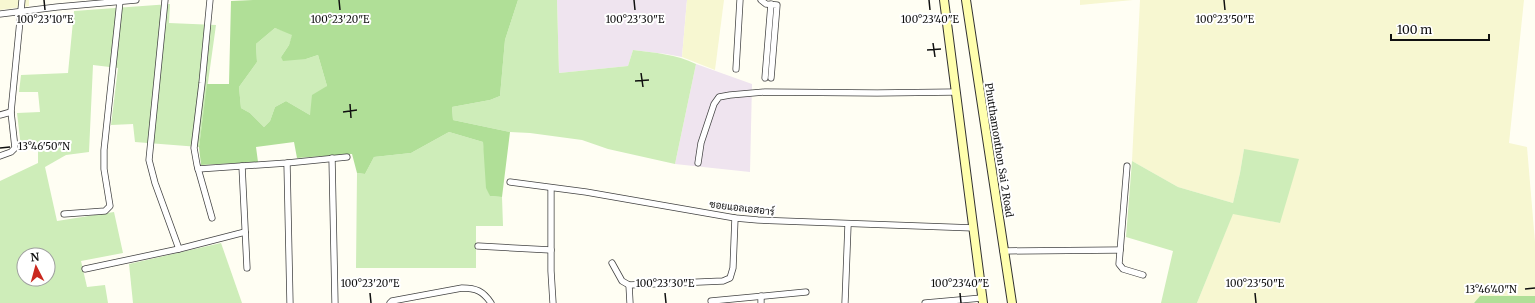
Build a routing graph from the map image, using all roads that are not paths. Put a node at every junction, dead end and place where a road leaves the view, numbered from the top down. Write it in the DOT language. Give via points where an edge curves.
graph roads {
  1 [pos="22,0"];
  2 [pos="136,0"];
  3 [pos="164,0"];
  4 [pos="210,0"];
  5 [pos="740,0"];
  6 [pos="761,0"];
  7 [pos="943,0"];
  8 [pos="967,0"];
  9 [pos="120,2"];
  10 [pos="21,13"];
  11 [pos="0,14"];
  12 [pos="736,69"];
  13 [pos="768,78"];
  14 [pos="956,92"];
  15 [pos="11,112"];
  16 [pos="0,115"];
  17 [pos="0,156"];
  18 [pos="347,157"];
  19 [pos="332,158"];
  20 [pos="698,162"];
  21 [pos="287,164"];
  22 [pos="242,166"];
  23 [pos="1127,166"];
  24 [pos="198,169"];
  25 [pos="510,182"];
  26 [pos="551,188"];
  27 [pos="64,214"];
  28 [pos="212,218"];
  29 [pos="734,218"];
  30 [pos="848,225"];
  31 [pos="974,228"];
  32 [pos="245,232"];
  33 [pos="478,246"];
  34 [pos="179,249"];
  35 [pos="551,250"];
  36 [pos="1120,250"];
  37 [pos="1003,251"];
  38 [pos="612,262"];
  39 [pos="246,268"];
  40 [pos="85,269"];
  41 [pos="1143,275"];
  42 [pos="629,285"];
  43 [pos="806,292"];
  44 [pos="761,296"];
  45 [pos="983,300"];
  46 [pos="711,301"];
  47 [pos="290,303"];
  48 [pos="335,303"];
  49 [pos="390,303"];
  50 [pos="491,303"];
  51 [pos="553,303"];
  52 [pos="630,303"];
  53 [pos="762,303"];
  54 [pos="846,303"];
  55 [pos="925,303"];
  56 [pos="1012,303"];
  1 -- 10 [label="street"];
  2 -- 9 [label="street"];
  3 -- 34 [label="street" via="149,160"];
  4 -- 24 [label="street" via="194,148"];
  5 -- 12 [label="street"];
  6 -- 13 [label="street" via="766,4 777,4"];
  7 -- 14 [label="main road"];
  8 -- 37 [label="main road, Phutthamonthon Sai 2 Road"];
  9 -- 10 [label="street" via="36,9"];
  9 -- 27 [label="street" via="104,150 104,169 110,206 105,211"];
  10 -- 11 [label="street"];
  10 -- 15 [label="street"];
  14 -- 20 [label="street" via="765,92 719,97 714,104"];
  14 -- 31 [label="main road"];
  15 -- 16 [label="street"];
  15 -- 17 [label="street" via="15,148"];
  18 -- 19 [label="street"];
  19 -- 21 [label="street"];
  19 -- 48 [label="street"];
  21 -- 22 [label="street"];
  21 -- 47 [label="street"];
  22 -- 24 [label="street"];
  22 -- 32 [label="street"];
  23 -- 36 [label="street"];
  24 -- 28 [label="street"];
  25 -- 26 [label="street, ซอยแอลเอสอาร์"];
  26 -- 29 [label="street, ซอยแอลเอสอาร์"];
  26 -- 35 [label="street"];
  29 -- 30 [label="street, ซอยแอลเอสอาร์"];
  29 -- 42 [label="street" via="733,268 730,278 723,281"];
  30 -- 31 [label="street, ซอยแอลเอสอาร์"];
  30 -- 54 [label="street"];
  31 -- 45 [label="main road"];
  32 -- 34 [label="street"];
  32 -- 39 [label="street"];
  33 -- 35 [label="street"];
  34 -- 40 [label="street"];
  35 -- 51 [label="street"];
  36 -- 37 [label="street"];
  36 -- 41 [label="street" via="1120,267"];
  37 -- 56 [label="main road, Phutthamonthon Sai 2 Road"];
  38 -- 42 [label="street" via="622,281"];
  42 -- 52 [label="street"];
  43 -- 44 [label="street"];
  44 -- 46 [label="street"];
  44 -- 53 [label="street"];
  45 -- 55 [label="street"];
  49 -- 50 [label="street" via="473,288 480,291"];
}
